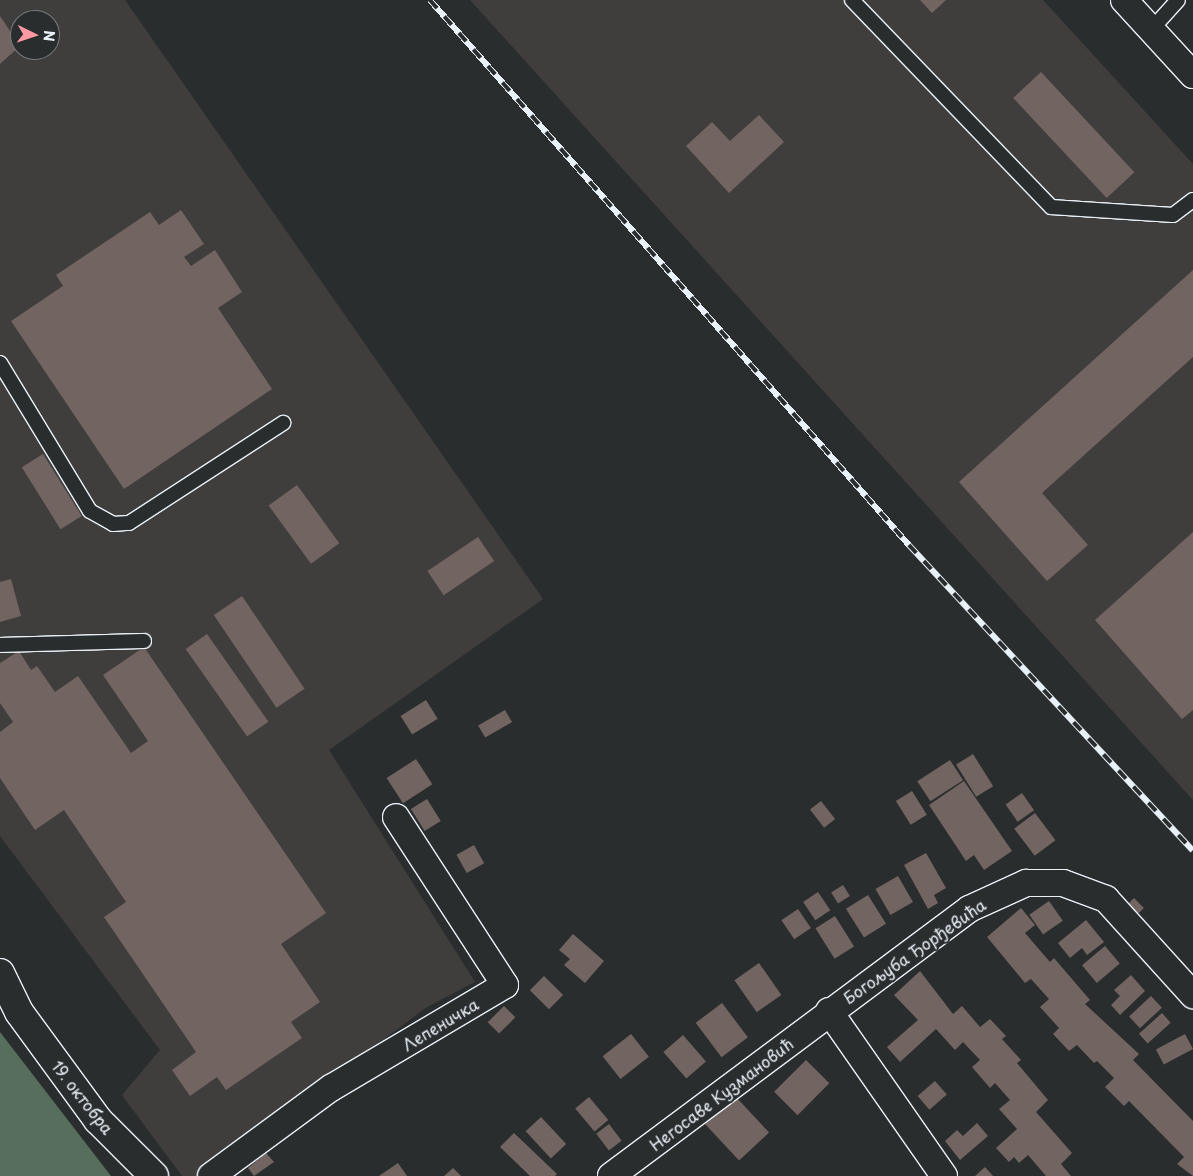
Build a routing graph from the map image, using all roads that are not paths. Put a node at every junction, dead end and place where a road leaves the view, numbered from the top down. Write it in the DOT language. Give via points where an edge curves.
graph roads {
  1 [pos="852,0"];
  2 [pos="1124,0"];
  3 [pos="1178,0"];
  4 [pos="1151,30"];
  5 [pos="1193,75"];
  6 [pos="1193,200"];
  7 [pos="0,363"];
  8 [pos="284,423"];
  9 [pos="144,641"];
  10 [pos="0,645"];
  11 [pos="396,817"];
  12 [pos="0,973"];
  13 [pos="1193,995"];
  14 [pos="829,1011"];
  15 [pos="154,1176"];
  16 [pos="211,1176"];
  17 [pos="611,1176"];
  18 [pos="944,1176"];
  1 -- 6 [label="lane" via="1051,207 1173,216"];
  2 -- 4 [label="street"];
  3 -- 4 [label="lane"];
  4 -- 5 [label="street"];
  7 -- 8 [label="lane" via="90,511 113,524 129,523"];
  9 -- 10 [label="lane"];
  11 -- 16 [label="street, Лепеничка" via="505,985 331,1088"];
  12 -- 15 [label="street, 19. октобра" via="19,1012 98,1120"];
  13 -- 14 [label="street, Богољуба Ђорђевића" via="1106,899 1063,883 1026,883 969,909"];
  14 -- 17 [label="street, Негосаве Кузмановић"];
  14 -- 18 [label="street"];
}
